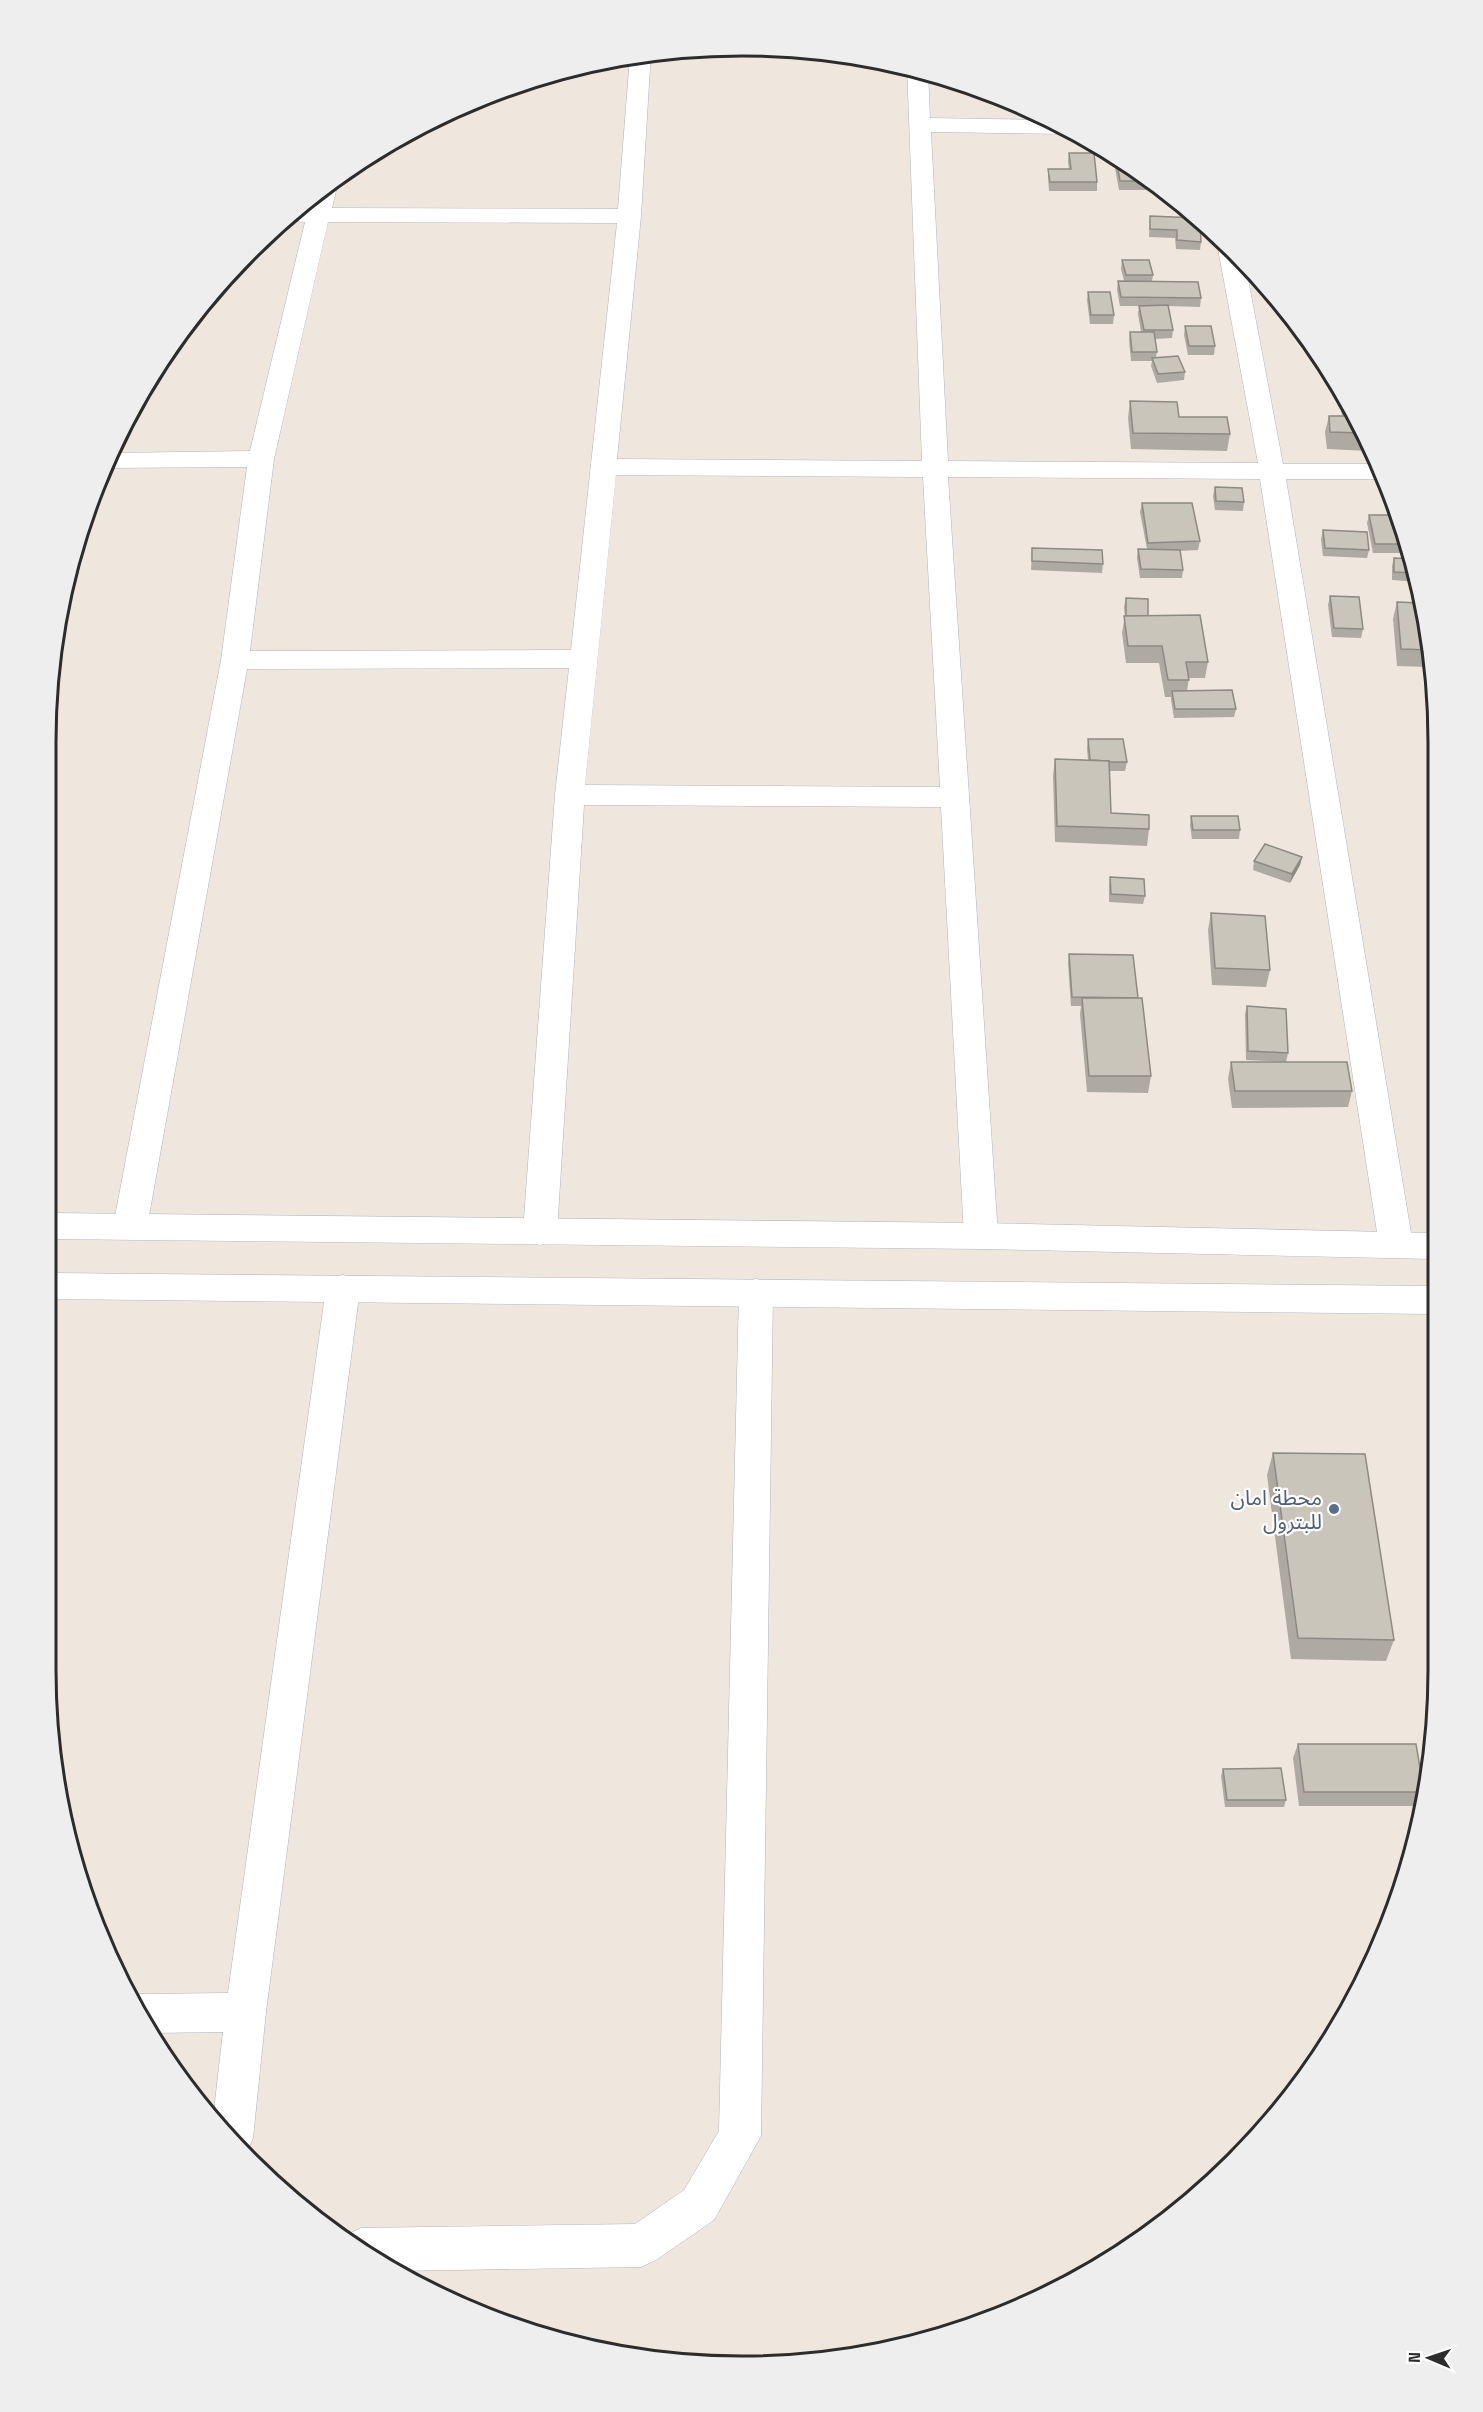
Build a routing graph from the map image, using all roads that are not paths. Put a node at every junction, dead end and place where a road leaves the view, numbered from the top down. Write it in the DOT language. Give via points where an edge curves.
graph roads {
  1 [pos="640,63"];
  2 [pos="918,79"];
  3 [pos="920,125"];
  4 [pos="1046,127"];
  5 [pos="323,198"];
  6 [pos="302,215"];
  7 [pos="320,215"];
  8 [pos="629,216"];
  9 [pos="1232,262"];
  10 [pos="261,459"];
  11 [pos="116,461"];
  12 [pos="602,467"];
  13 [pos="935,469"];
  14 [pos="1272,471"];
  15 [pos="1372,472"];
  16 [pos="582,658"];
  17 [pos="235,660"];
  18 [pos="570,795"];
  19 [pos="954,797"];
  20 [pos="56,1226"];
  21 [pos="130,1227"];
  22 [pos="540,1232"];
  23 [pos="981,1236"];
  24 [pos="1396,1245"];
  25 [pos="1427,1246"];
  26 [pos="56,1286"];
  27 [pos="343,1288"];
  28 [pos="756,1292"];
  29 [pos="1427,1300"];
  30 [pos="246,2012"];
  31 [pos="147,2014"];
  32 [pos="233,2131"];
  33 [pos="374,2250"];
  1 -- 8 [label="street"];
  2 -- 3 [label="street"];
  3 -- 4 [label="street"];
  3 -- 13 [label="street"];
  5 -- 7 [label="street"];
  6 -- 7 [label="street"];
  7 -- 8 [label="street"];
  7 -- 10 [label="street"];
  8 -- 12 [label="street"];
  9 -- 14 [label="street"];
  10 -- 11 [label="street"];
  10 -- 17 [label="street"];
  12 -- 13 [label="street"];
  12 -- 16 [label="street"];
  13 -- 14 [label="street"];
  13 -- 19 [label="street"];
  14 -- 15 [label="street"];
  14 -- 24 [label="street"];
  16 -- 17 [label="street"];
  16 -- 18 [label="street"];
  17 -- 21 [label="street"];
  18 -- 19 [label="street"];
  18 -- 22 [label="street"];
  19 -- 23 [label="street"];
  20 -- 21 [label="street"];
  21 -- 22 [label="street"];
  22 -- 23 [label="street"];
  23 -- 24 [label="street"];
  24 -- 25 [label="street"];
  26 -- 27 [label="street"];
  27 -- 28 [label="street"];
  27 -- 30 [label="street"];
  28 -- 29 [label="street"];
  28 -- 33 [label="street" via="740,2136 699,2205 641,2246"];
  30 -- 31 [label="street"];
  30 -- 32 [label="street"];
}
